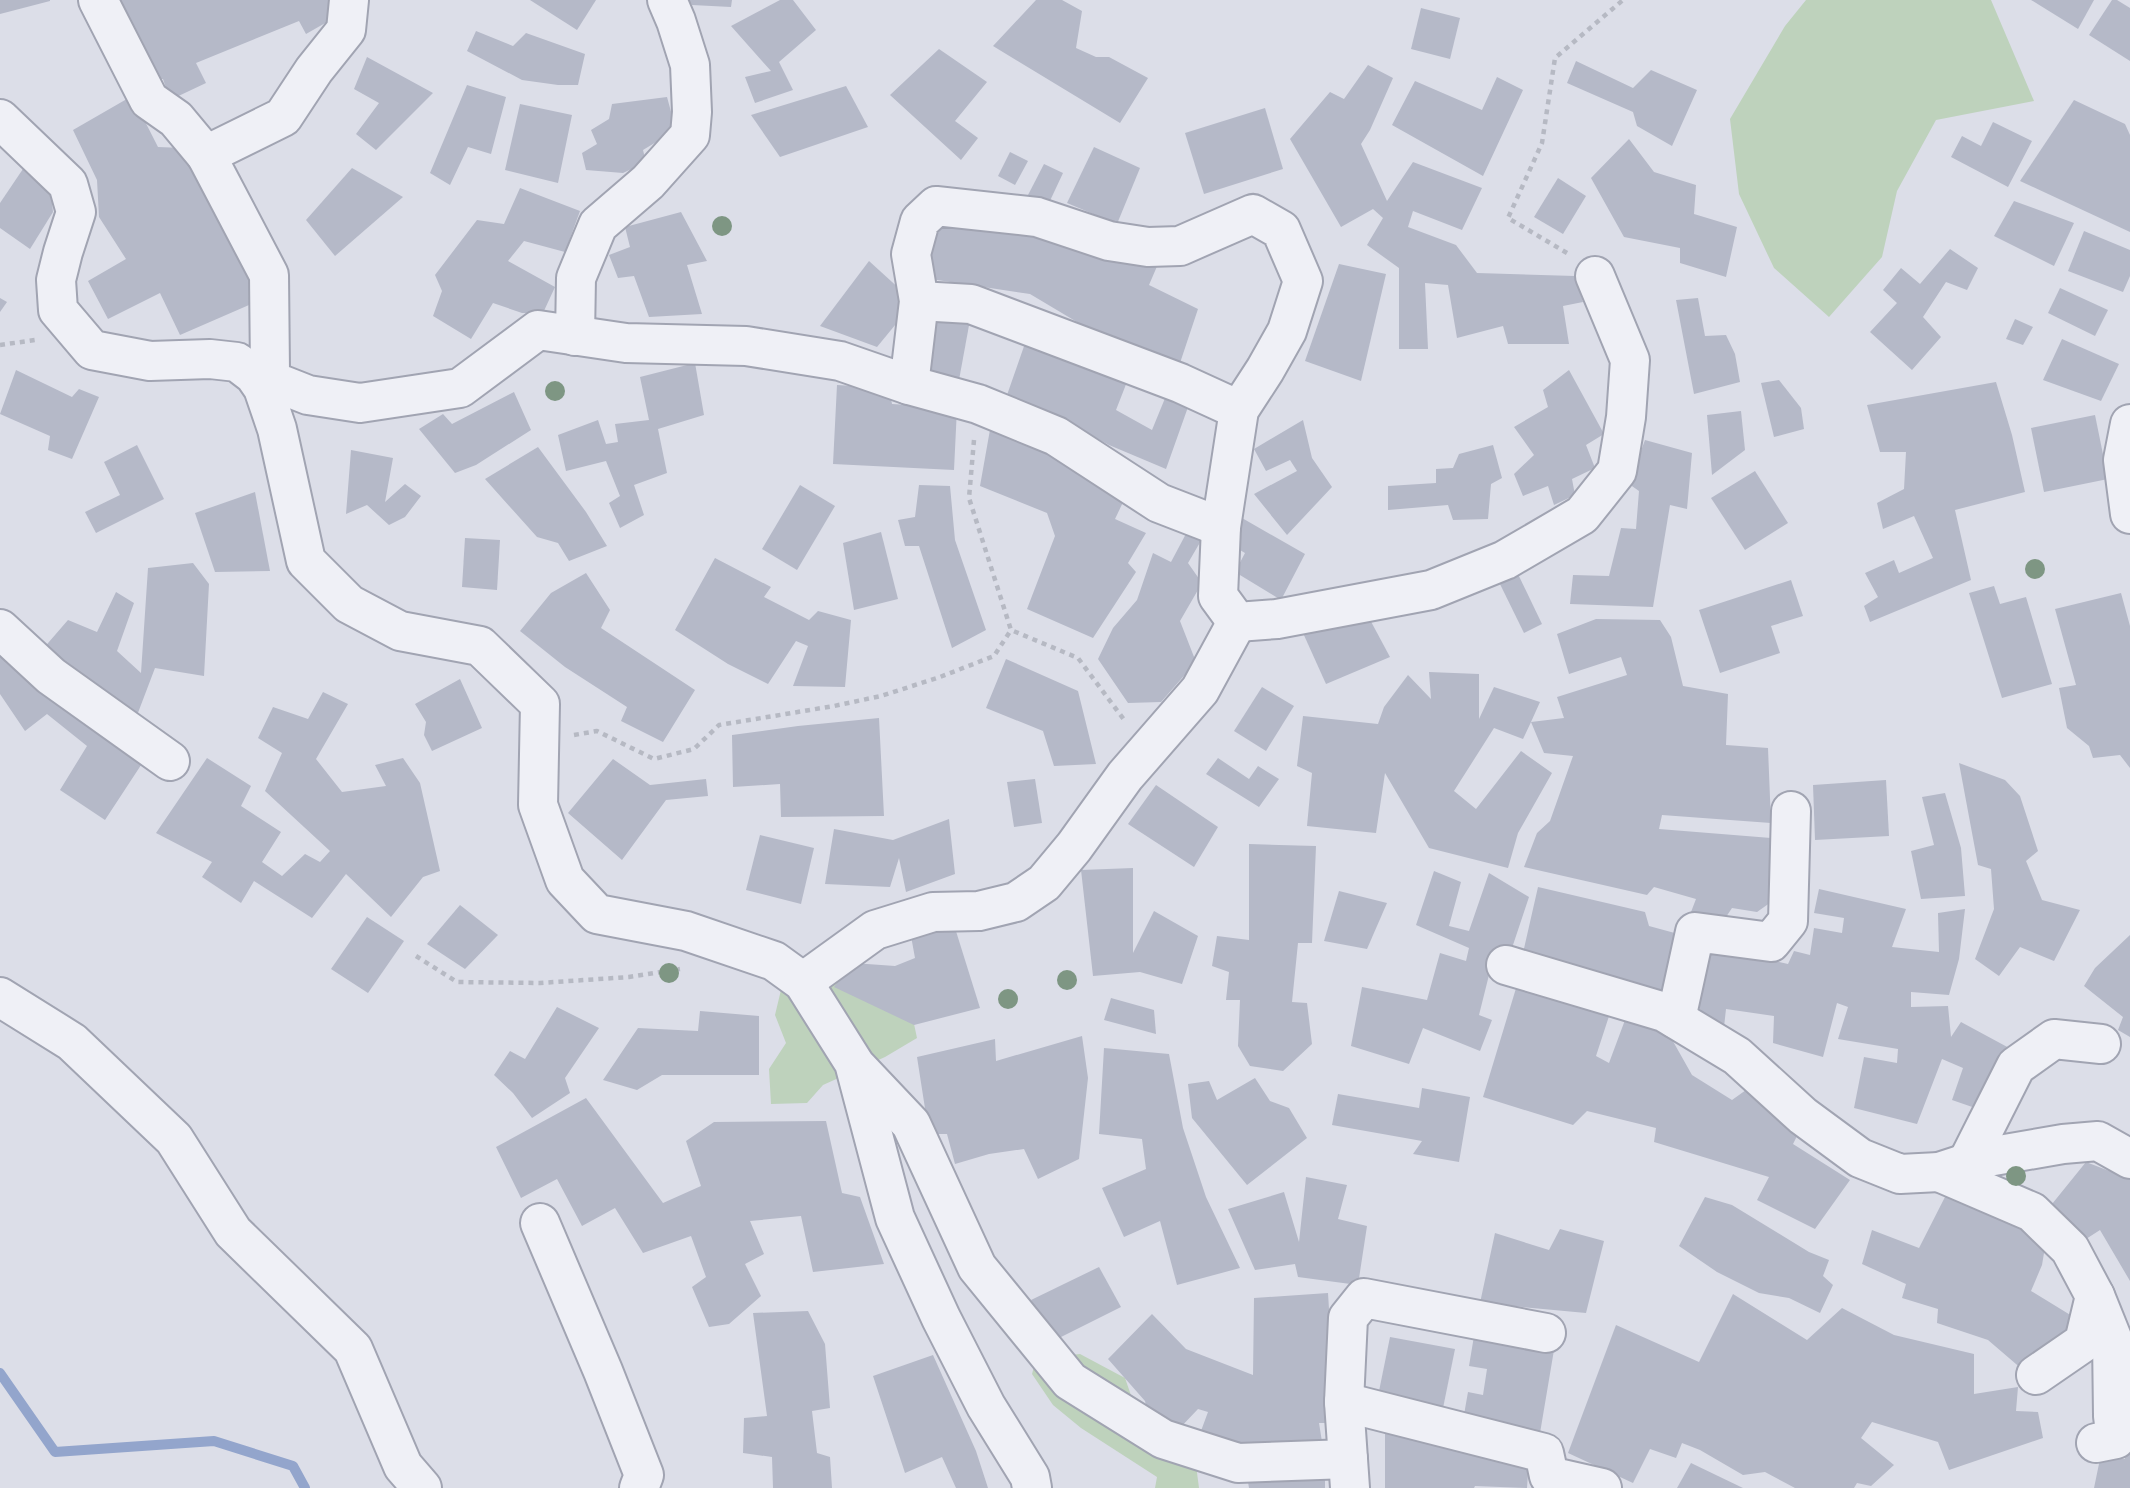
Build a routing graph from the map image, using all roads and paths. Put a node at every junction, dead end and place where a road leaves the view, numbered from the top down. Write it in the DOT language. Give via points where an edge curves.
graph roads {
  1 [pos="98,0"];
  2 [pos="349,0"];
  3 [pos="667,0"];
  4 [pos="1623,0"];
  5 [pos="0,118"];
  6 [pos="206,155"];
  7 [pos="1595,276"];
  8 [pos="919,301"];
  9 [pos="575,336"];
  10 [pos="267,382"];
  11 [pos="909,385"];
  12 [pos="978,404"];
  13 [pos="1239,410"];
  14 [pos="2130,424"];
  15 [pos="2130,514"];
  16 [pos="1221,527"];
  17 [pos="1237,622"];
  18 [pos="0,629"];
  19 [pos="1011,630"];
  20 [pos="1148,751"];
  21 [pos="539,752"];
  22 [pos="170,761"];
  23 [pos="1791,811"];
  24 [pos="416,956"];
  25 [pos="1506,965"];
  26 [pos="681,969"];
  27 [pos="803,982"];
  28 [pos="0,997"];
  29 [pos="1676,1019"];
  30 [pos="2101,1044"];
  31 [pos="854,1063"];
  32 [pos="2130,1159"];
  33 [pos="1953,1167"];
  34 [pos="540,1223"];
  35 [pos="2095,1296"];
  36 [pos="1546,1333"];
  37 [pos="2036,1375"];
  38 [pos="1345,1402"];
  39 [pos="2096,1443"];
  40 [pos="1349,1474"];
  41 [pos="1546,1482"];
  42 [pos="422,1488"];
  43 [pos="639,1488"];
  44 [pos="1032,1488"];
  45 [pos="1602,1488"];
  1 -- 6 [label="street" via="149,100 176,119"];
  2 -- 6 [label="street" via="346,30 283,117"];
  3 -- 9 [label="street" via="690,65 690,135 648,182 598,225 576,278"];
  4 -- 7 [label="path" via="1555,58 1542,143 1508,218"];
  5 -- 10 [label="street" via="68,184 76,212 56,280 58,310 92,350 150,362 237,362"];
  6 -- 10 [label="street" via="269,275"];
  7 -- 17 [label="street" via="1630,360 1616,471 1582,515 1505,560 1431,590 1277,619"];
  8 -- 11 [label="street"];
  8 -- 13 [label="street" via="971,304"];
  8 -- 13 [label="street" via="911,254 920,221 936,206 1037,217 1109,241 1148,247 1180,246 1253,214 1281,230 1303,281 1287,331"];
  9 -- 10 [label="street" via="538,330 460,388 360,402 308,395"];
  9 -- 11 [label="street" via="626,343 746,346 840,362"];
  10 -- 21 [label="street" via="306,561 349,604 400,631 480,646 540,704"];
  11 -- 12 [label="street"];
  12 -- 16 [label="street" via="1056,436 1159,503"];
  12 -- 19 [label="path" via="969,498"];
  13 -- 16 [label="street"];
  14 -- 15 [label="street" via="2123,460"];
  16 -- 17 [label="street" via="1218,596"];
  17 -- 20 [label="street" via="1200,690"];
  18 -- 22 [label="street" via="51,676"];
  19 -- 20 [label="path" via="1078,658"];
  19 -- 21 [label="path" via="994,656 951,673 881,696 719,725 694,749 654,759 597,731 555,739"];
  20 -- 27 [label="street" via="1044,883 1016,902 979,911 933,912 875,930"];
  21 -- 27 [label="street" via="538,805 565,880 597,914 686,931 774,961"];
  23 -- 29 [label="street" via="1788,921 1771,942 1695,932"];
  24 -- 26 [label="path" via="457,982 540,984"];
  25 -- 29 [label="street"];
  27 -- 31 [label="street"];
  28 -- 42 [label="street" via="72,1042 174,1139 233,1232 353,1349 403,1466"];
  29 -- 33 [label="street" via="1737,1056 1802,1116 1860,1158 1899,1174"];
  30 -- 33 [label="street" via="2054,1039 2016,1066"];
  31 -- 40 [label="street" via="911,1124 977,1267 1070,1381 1163,1439 1238,1463"];
  31 -- 44 [label="street" via="895,1218 941,1318"];
  32 -- 33 [label="street" via="2098,1141 1982,1158"];
  33 -- 35 [label="street" via="2032,1212 2070,1249"];
  34 -- 43 [label="street" via="645,1475"];
  35 -- 37 [label="street" via="2084,1342"];
  35 -- 39 [label="street" via="2112,1338 2116,1439"];
  36 -- 38 [label="street" via="1364,1298 1348,1318"];
  38 -- 40 [label="street"];
  38 -- 41 [label="street" via="1544,1453"];
  41 -- 45 [label="street"];
}
